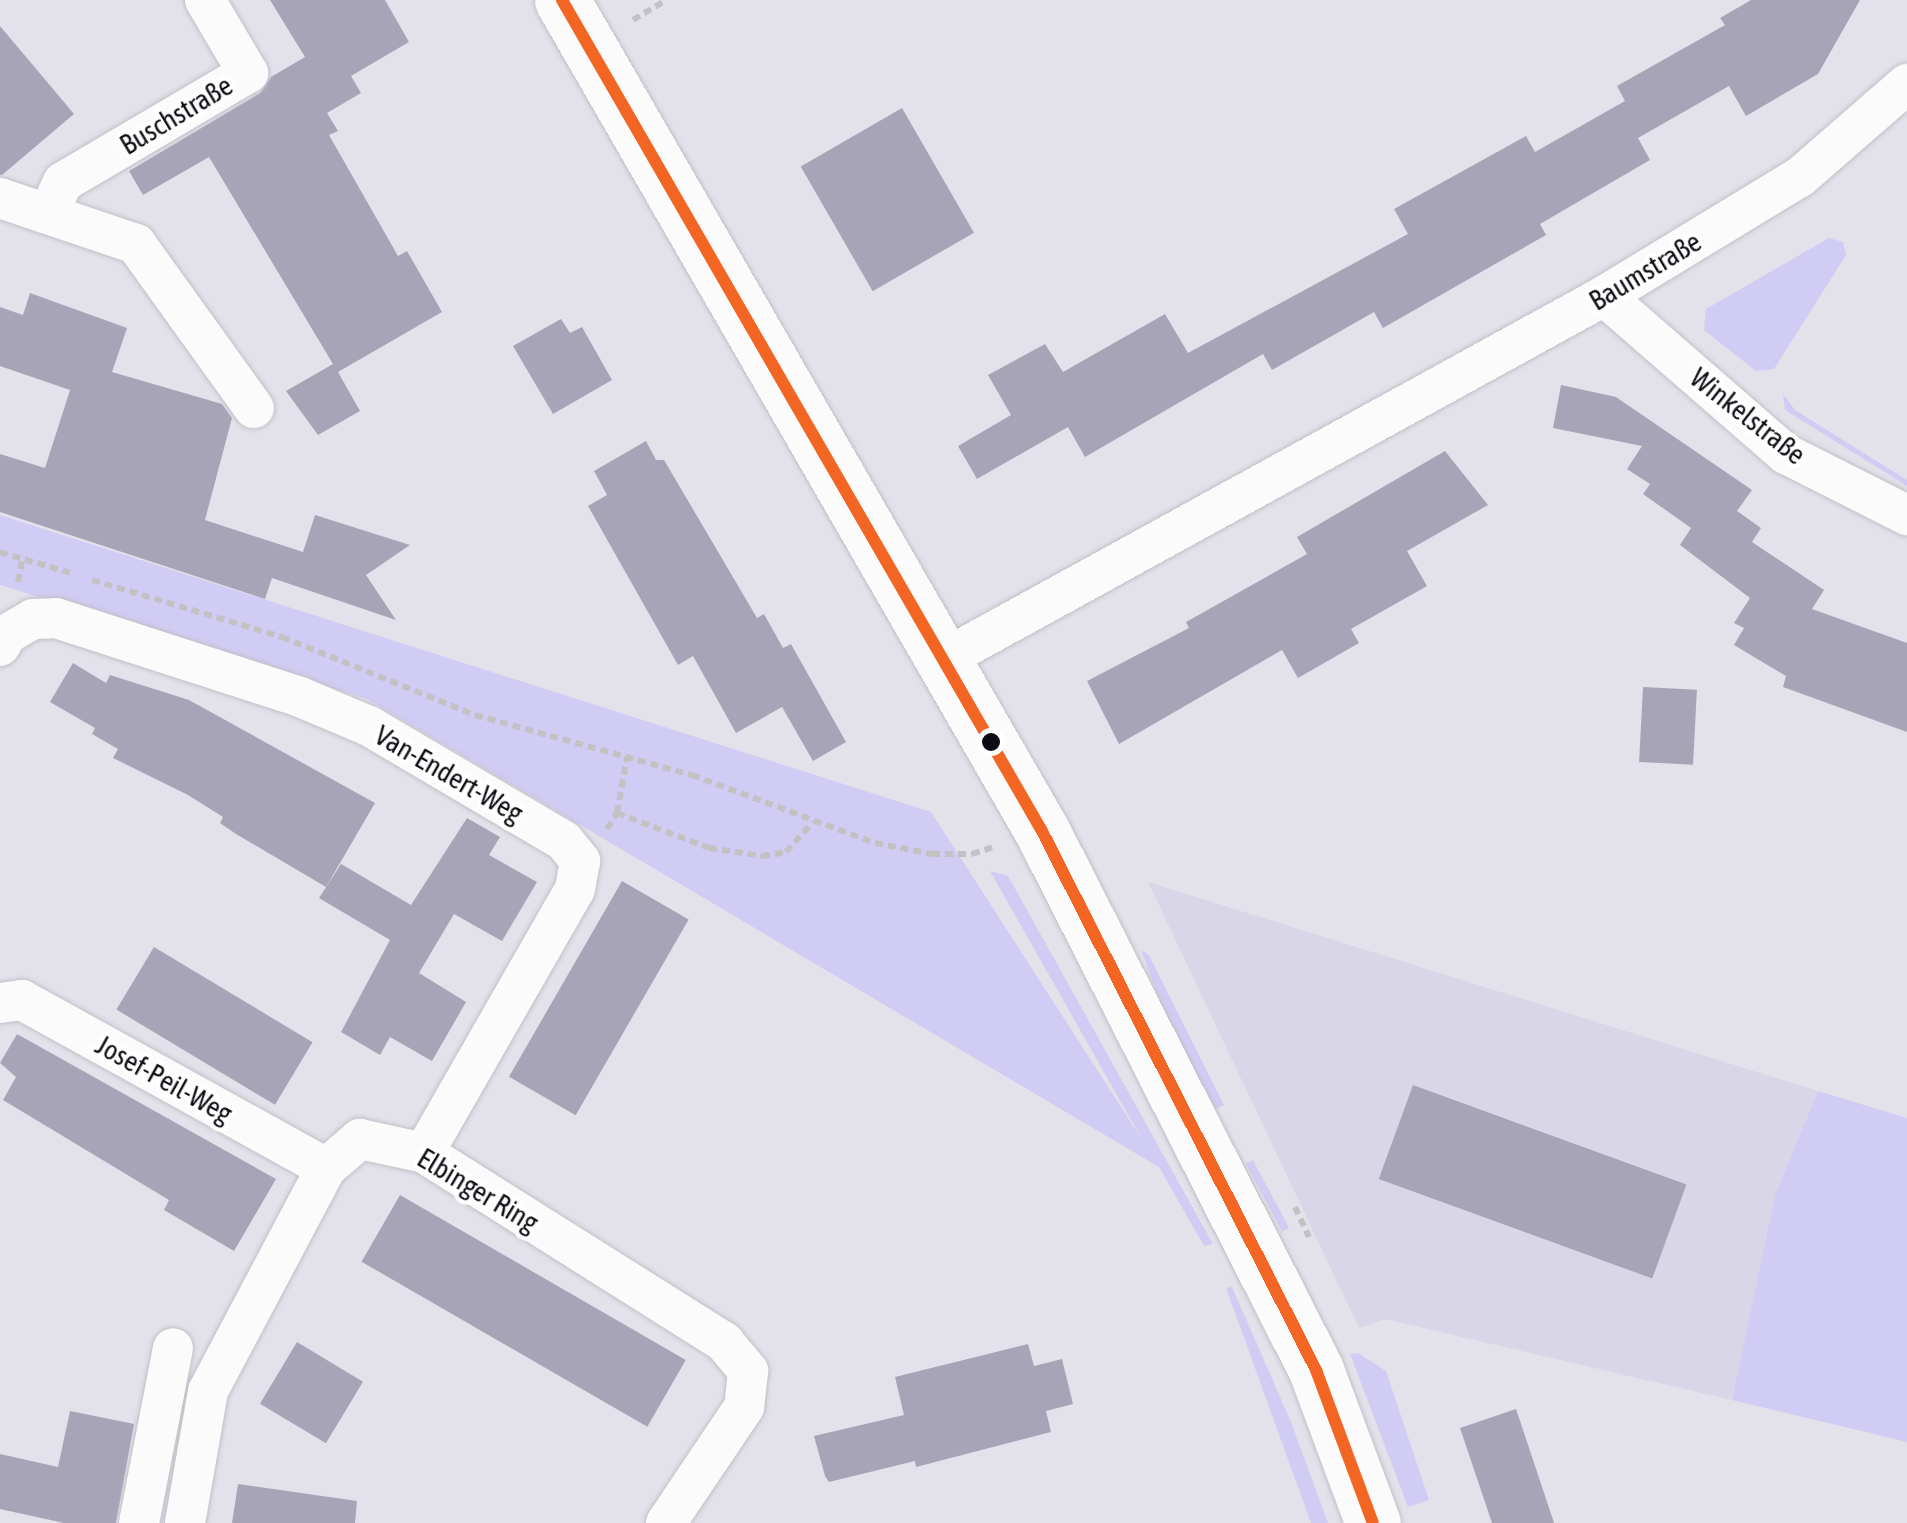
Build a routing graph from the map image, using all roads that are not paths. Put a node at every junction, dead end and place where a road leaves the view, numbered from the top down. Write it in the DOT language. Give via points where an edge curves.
graph roads {
  1 [pos="205,0"];
  2 [pos="562,0"];
  3 [pos="1907,84"];
  4 [pos="0,198"];
  5 [pos="48,214"];
  6 [pos="1604,296"];
  7 [pos="254,408"];
  8 [pos="1907,516"];
  9 [pos="0,646"];
  10 [pos="942,660"];
  11 [pos="0,1003"];
  12 [pos="424,1154"];
  13 [pos="326,1168"];
  14 [pos="173,1348"];
  15 [pos="139,1523"];
  16 [pos="186,1523"];
  17 [pos="666,1523"];
  18 [pos="1372,1523"];
  1 -- 5 [label="street, Buschstraße" via="248,73 63,182"];
  2 -- 10 [label="street"];
  3 -- 6 [label="street, Baumstraße" via="1800,177"];
  4 -- 5 [label="street"];
  5 -- 7 [label="street" via="136,244"];
  6 -- 8 [label="street, Winkelstraße" via="1786,454"];
  6 -- 10 [label="street, Baumstraße"];
  9 -- 12 [label="street, Van-Endert-Weg" via="33,618 56,618 300,697 385,736 564,841 580,861 574,890"];
  10 -- 18 [label="street" via="1042,831 1316,1370"];
  11 -- 13 [label="street, Josef-Peil-Weg" via="22,1000"];
  12 -- 13 [label="street, Elbinger Ring" via="360,1139"];
  12 -- 17 [label="street, Elbinger Ring" via="724,1342 748,1371 744,1406"];
  13 -- 16 [label="street, Elbinger Ring" via="208,1392"];
  14 -- 15 [label="street"];
}
